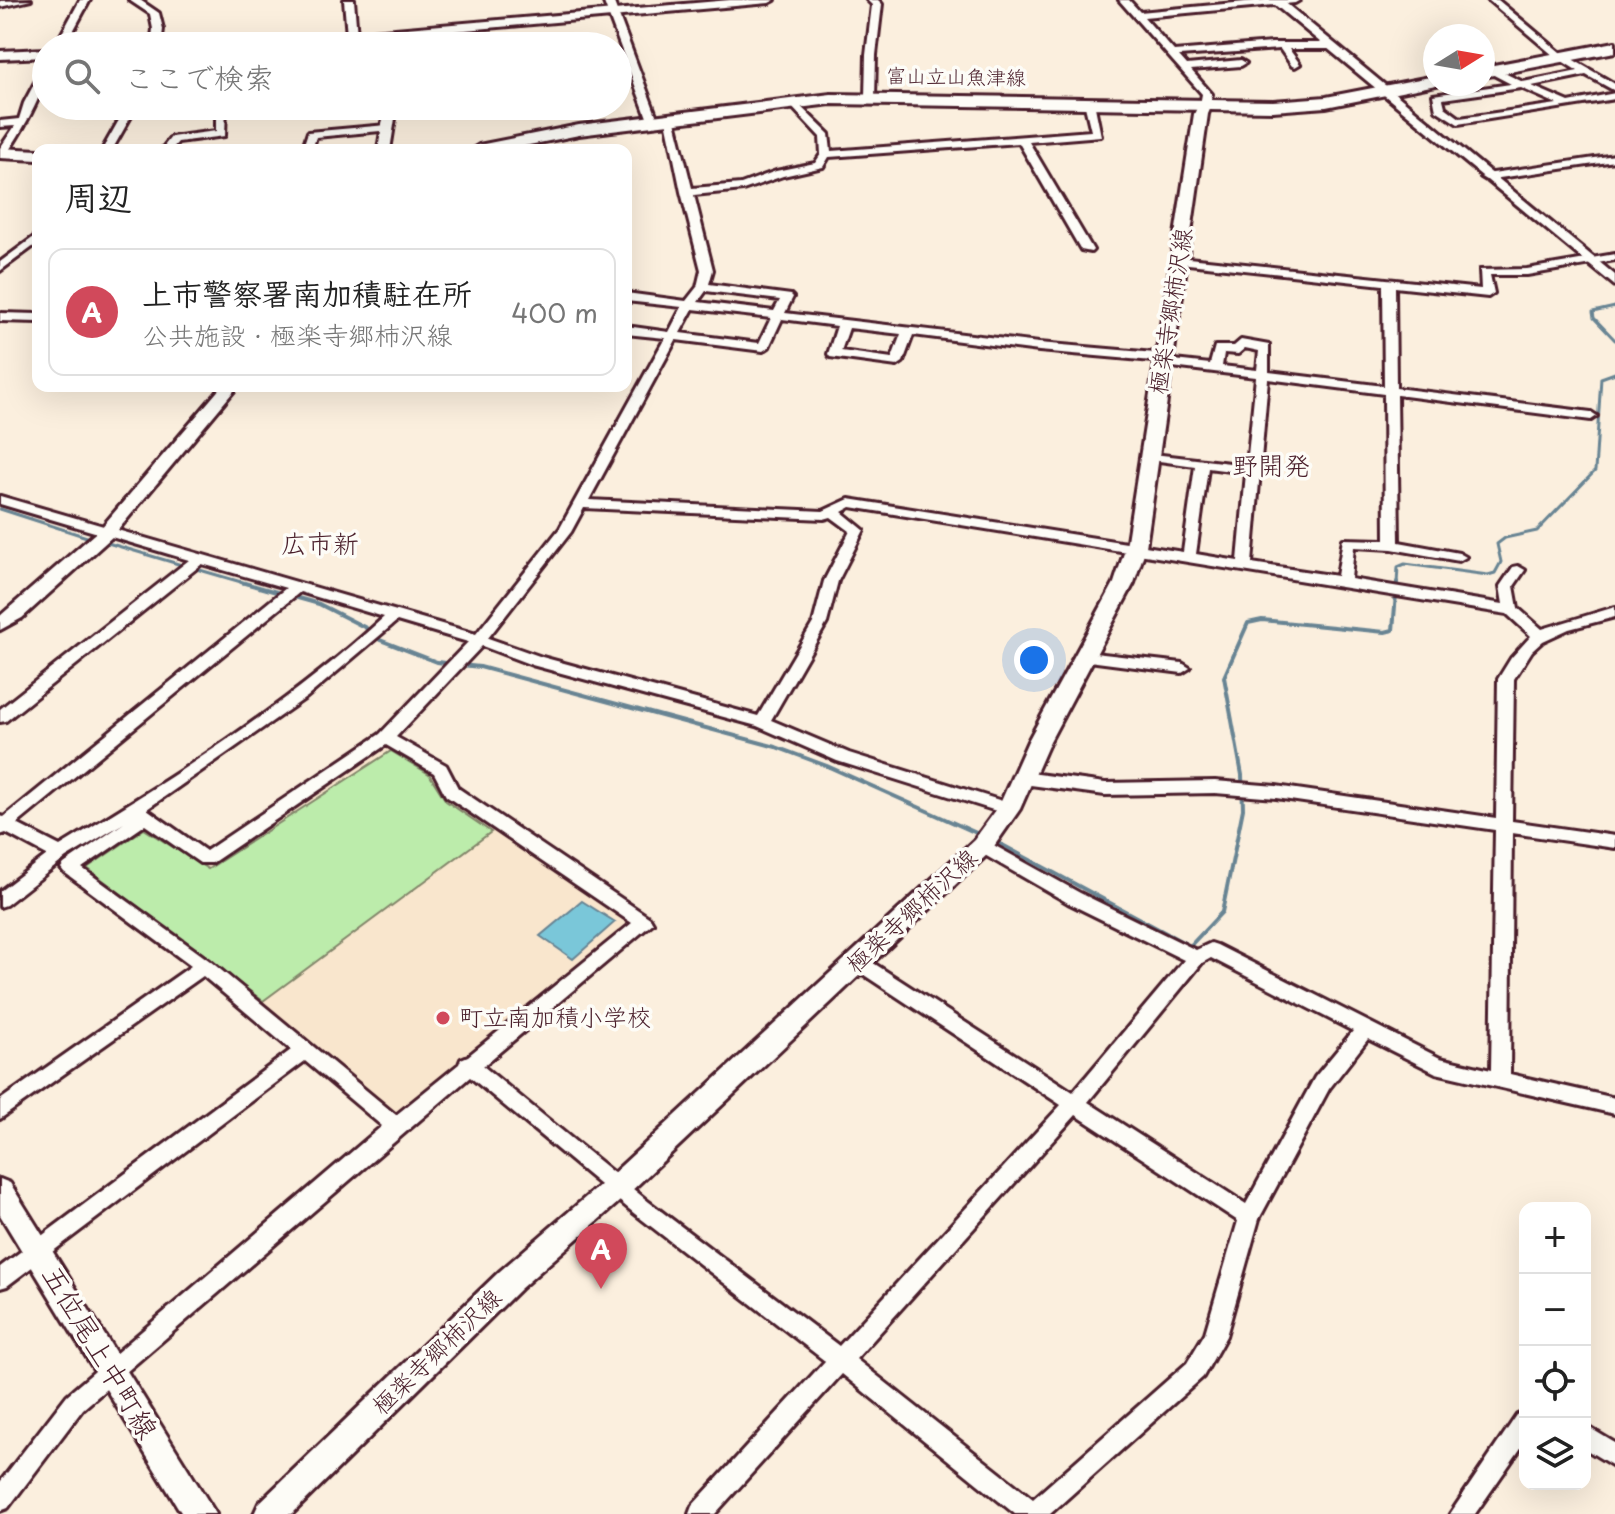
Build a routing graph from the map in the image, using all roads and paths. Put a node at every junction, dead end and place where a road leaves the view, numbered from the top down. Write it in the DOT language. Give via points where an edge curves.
graph roads {
  1 [pos="24,0"];
  2 [pos="85,0"];
  3 [pos="134,0"];
  4 [pos="349,0"];
  5 [pos="608,0"];
  6 [pos="769,0"];
  7 [pos="872,0"];
  8 [pos="1124,0"];
  9 [pos="1295,0"];
  10 [pos="1493,0"];
  11 [pos="1276,1"];
  12 [pos="0,4"];
  13 [pos="612,14"];
  14 [pos="0,15"];
  15 [pos="1137,15"];
  16 [pos="68,32"];
  17 [pos="158,32"];
  18 [pos="352,32"];
  19 [pos="402,32"];
  20 [pos="620,32"];
  21 [pos="1329,46"];
  22 [pos="1283,47"];
  23 [pos="1615,47"];
  24 [pos="32,54"];
  25 [pos="1172,54"];
  26 [pos="0,55"];
  27 [pos="632,56"];
  28 [pos="1562,57"];
  29 [pos="1241,63"];
  30 [pos="1295,64"];
  31 [pos="1185,68"];
  32 [pos="1495,70"];
  33 [pos="1586,72"];
  34 [pos="1495,74"];
  35 [pos="1423,83"];
  36 [pos="1522,85"];
  37 [pos="1615,88"];
  38 [pos="1384,91"];
  39 [pos="1615,96"];
  40 [pos="32,97"];
  41 [pos="870,98"];
  42 [pos="1089,102"];
  43 [pos="794,103"];
  44 [pos="1205,105"];
  45 [pos="1568,105"];
  46 [pos="661,118"];
  47 [pos="124,120"];
  48 [pos="221,120"];
  49 [pos="388,120"];
  50 [pos="23,122"];
  51 [pos="0,124"];
  52 [pos="387,128"];
  53 [pos="1023,140"];
  54 [pos="110,144"];
  55 [pos="171,144"];
  56 [pos="309,144"];
  57 [pos="385,144"];
  58 [pos="518,144"];
  59 [pos="1,153"];
  60 [pos="826,154"];
  61 [pos="32,155"];
  62 [pos="1615,158"];
  63 [pos="1486,177"];
  64 [pos="686,192"];
  65 [pos="32,242"];
  66 [pos="1087,250"];
  67 [pos="1615,257"];
  68 [pos="1179,260"];
  69 [pos="1589,261"];
  70 [pos="0,268"];
  71 [pos="1389,282"];
  72 [pos="1615,282"];
  73 [pos="703,287"];
  74 [pos="632,298"];
  75 [pos="690,304"];
  76 [pos="780,315"];
  77 [pos="0,317"];
  78 [pos="32,318"];
  79 [pos="844,324"];
  80 [pos="632,331"];
  81 [pos="908,332"];
  82 [pos="673,337"];
  83 [pos="1163,359"];
  84 [pos="1215,368"];
  85 [pos="1264,374"];
  86 [pos="1389,390"];
  87 [pos="225,392"];
  88 [pos="1591,416"];
  89 [pos="1150,456"];
  90 [pos="1202,463"];
  91 [pos="1253,470"];
  92 [pos="0,500"];
  93 [pos="582,504"];
  94 [pos="833,512"];
  95 [pos="107,532"];
  96 [pos="1392,545"];
  97 [pos="1136,547"];
  98 [pos="1189,557"];
  99 [pos="1459,557"];
  100 [pos="198,560"];
  101 [pos="1244,568"];
  102 [pos="1518,570"];
  103 [pos="1343,582"];
  104 [pos="296,588"];
  105 [pos="1511,610"];
  106 [pos="1615,612"];
  107 [pos="394,616"];
  108 [pos="0,624"];
  109 [pos="1538,634"];
  110 [pos="479,640"];
  111 [pos="1086,657"];
  112 [pos="1182,668"];
  113 [pos="0,717"];
  114 [pos="762,722"];
  115 [pos="386,738"];
  116 [pos="1023,778"];
  117 [pos="1009,809"];
  118 [pos="140,813"];
  119 [pos="2,825"];
  120 [pos="1504,825"];
  121 [pos="1615,842"];
  122 [pos="982,846"];
  123 [pos="60,854"];
  124 [pos="0,900"];
  125 [pos="1196,958"];
  126 [pos="858,962"];
  127 [pos="204,966"];
  128 [pos="1365,1029"];
  129 [pos="305,1050"];
  130 [pos="468,1064"];
  131 [pos="1500,1078"];
  132 [pos="1075,1103"];
  133 [pos="1615,1106"];
  134 [pos="0,1111"];
  135 [pos="396,1126"];
  136 [pos="618,1186"];
  137 [pos="0,1191"];
  138 [pos="1249,1217"];
  139 [pos="37,1250"];
  140 [pos="0,1279"];
  141 [pos="840,1359"];
  142 [pos="109,1371"];
  143 [pos="1519,1432"];
  144 [pos="1591,1440"];
  145 [pos="1615,1456"];
  146 [pos="0,1500"];
  147 [pos="200,1514"];
  148 [pos="270,1514"];
  149 [pos="700,1514"];
  150 [pos="1033,1514"];
  151 [pos="1461,1514"];
  1 -- 12 [label="street"];
  1 -- 14 [label="street"];
  2 -- 16 [label="street"];
  3 -- 17 [label="street" via="154,13"];
  4 -- 18 [label="street"];
  5 -- 13 [label="street"];
  6 -- 13 [label="street"];
  7 -- 41 [label="street" via="877,4"];
  8 -- 15 [label="street"];
  9 -- 11 [label="street"];
  10 -- 28 [label="street"];
  11 -- 15 [label="street"];
  11 -- 21 [label="street"];
  13 -- 19 [label="street"];
  13 -- 20 [label="street"];
  15 -- 25 [label="street"];
  21 -- 22 [label="street"];
  21 -- 38 [label="street"];
  22 -- 25 [label="street"];
  22 -- 30 [label="street"];
  23 -- 28 [label="main road"];
  24 -- 26 [label="street"];
  25 -- 31 [label="street"];
  27 -- 46 [label="street"];
  28 -- 32 [label="main road"];
  28 -- 33 [label="street"];
  29 -- 31 [label="street"];
  31 -- 44 [label="street" via="1207,94"];
  33 -- 36 [label="street"];
  33 -- 37 [label="street"];
  34 -- 36 [label="street"];
  35 -- 38 [label="main road, 富山立山魚津線"];
  36 -- 45 [label="street"];
  36 -- 45 [label="street" via="1437,97 1440,108 1458,121"];
  38 -- 44 [label="main road, 富山立山魚津線" via="1303,104"];
  38 -- 63 [label="street"];
  39 -- 45 [label="street"];
  40 -- 50 [label="street"];
  41 -- 42 [label="main road, 富山立山魚津線"];
  41 -- 43 [label="main road, 富山立山魚津線"];
  42 -- 44 [label="main road, 富山立山魚津線"];
  42 -- 53 [label="street" via="1097,134"];
  43 -- 46 [label="main road, 富山立山魚津線"];
  43 -- 60 [label="street" via="825,136"];
  44 -- 68 [label="main road, 極楽寺郷柿沢線"];
  46 -- 58 [label="main road, 富山立山魚津線"];
  46 -- 64 [label="street"];
  47 -- 54 [label="street"];
  48 -- 55 [label="street" via="221,134 175,139"];
  49 -- 52 [label="street"];
  50 -- 51 [label="street"];
  50 -- 59 [label="street"];
  52 -- 56 [label="street" via="312,134"];
  52 -- 57 [label="street"];
  53 -- 60 [label="street"];
  53 -- 66 [label="street"];
  59 -- 61 [label="main road"];
  60 -- 64 [label="street" via="819,165 743,187"];
  62 -- 63 [label="street"];
  63 -- 69 [label="street"];
  64 -- 73 [label="street" via="707,270"];
  65 -- 70 [label="street"];
  67 -- 69 [label="street"];
  68 -- 71 [label="street"];
  68 -- 83 [label="main road, 極楽寺郷柿沢線"];
  69 -- 71 [label="street" via="1527,272 1484,272 1488,293"];
  69 -- 72 [label="street"];
  71 -- 86 [label="street"];
  73 -- 75 [label="street"];
  73 -- 76 [label="street" via="787,297"];
  74 -- 75 [label="street"];
  75 -- 76 [label="street"];
  75 -- 82 [label="street"];
  76 -- 79 [label="street"];
  76 -- 82 [label="street" via="763,347"];
  77 -- 78 [label="street"];
  79 -- 81 [label="street"];
  79 -- 81 [label="street" via="834,354 897,362"];
  80 -- 82 [label="street"];
  81 -- 83 [label="street"];
  82 -- 93 [label="street"];
  83 -- 84 [label="street"];
  83 -- 89 [label="main road, 極楽寺郷柿沢線"];
  84 -- 85 [label="street"];
  84 -- 85 [label="street" via="1219,349 1238,350 1241,344 1265,348"];
  85 -- 86 [label="street"];
  85 -- 91 [label="street"];
  86 -- 88 [label="street"];
  86 -- 96 [label="street"];
  87 -- 95 [label="street"];
  89 -- 90 [label="street"];
  89 -- 97 [label="main road, 極楽寺郷柿沢線"];
  90 -- 91 [label="street"];
  90 -- 98 [label="street"];
  91 -- 101 [label="street"];
  92 -- 95 [label="street"];
  93 -- 94 [label="street"];
  93 -- 110 [label="street"];
  94 -- 97 [label="street" via="849,503 860,504"];
  94 -- 114 [label="street" via="857,530 831,581 820,623"];
  95 -- 100 [label="street"];
  95 -- 108 [label="street"];
  96 -- 99 [label="street"];
  96 -- 103 [label="street" via="1348,542"];
  97 -- 98 [label="street"];
  97 -- 111 [label="main road, 極楽寺郷柿沢線"];
  98 -- 101 [label="street"];
  100 -- 104 [label="street"];
  100 -- 113 [label="street"];
  101 -- 103 [label="street"];
  102 -- 105 [label="street" via="1507,586"];
  103 -- 105 [label="street"];
  104 -- 107 [label="street"];
  104 -- 119 [label="street"];
  105 -- 109 [label="street"];
  106 -- 109 [label="street"];
  107 -- 110 [label="street"];
  107 -- 118 [label="street"];
  109 -- 120 [label="street" via="1518,653 1506,679"];
  110 -- 114 [label="street"];
  110 -- 115 [label="street"];
  111 -- 112 [label="street"];
  111 -- 116 [label="main road, 極楽寺郷柿沢線"];
  114 -- 117 [label="street" via="843,757"];
  115 -- 118 [label="street" via="206,859"];
  115 -- 130 [label="street" via="440,769 452,792 644,923"];
  116 -- 117 [label="main road, 極楽寺郷柿沢線"];
  116 -- 120 [label="street" via="1105,789 1276,792"];
  117 -- 122 [label="main road, 極楽寺郷柿沢線"];
  118 -- 123 [label="street"];
  118 -- 127 [label="street" via="70,868"];
  119 -- 123 [label="street"];
  120 -- 121 [label="street"];
  120 -- 131 [label="street"];
  122 -- 125 [label="street"];
  122 -- 126 [label="main road, 極楽寺郷柿沢線"];
  123 -- 124 [label="street"];
  125 -- 128 [label="street" via="1211,950"];
  125 -- 132 [label="street"];
  126 -- 132 [label="street"];
  126 -- 136 [label="main road, 極楽寺郷柿沢線"];
  127 -- 129 [label="street"];
  127 -- 134 [label="street"];
  128 -- 131 [label="street" via="1436,1065"];
  128 -- 138 [label="street" via="1322,1083"];
  129 -- 135 [label="street"];
  129 -- 139 [label="street"];
  130 -- 135 [label="street"];
  130 -- 136 [label="street"];
  131 -- 133 [label="street"];
  132 -- 138 [label="street"];
  132 -- 141 [label="street"];
  135 -- 142 [label="street"];
  136 -- 141 [label="street"];
  136 -- 148 [label="main road, 極楽寺郷柿沢線" via="510,1280"];
  137 -- 139 [label="main road, 五位尾上中町線"];
  138 -- 150 [label="street" via="1215,1336 1195,1370"];
  139 -- 140 [label="street"];
  139 -- 142 [label="main road, 五位尾上中町線"];
  141 -- 149 [label="street"];
  141 -- 150 [label="street"];
  142 -- 146 [label="street" via="75,1402"];
  142 -- 147 [label="main road, 五位尾上中町線"];
  143 -- 151 [label="street"];
  144 -- 145 [label="street"];
}
